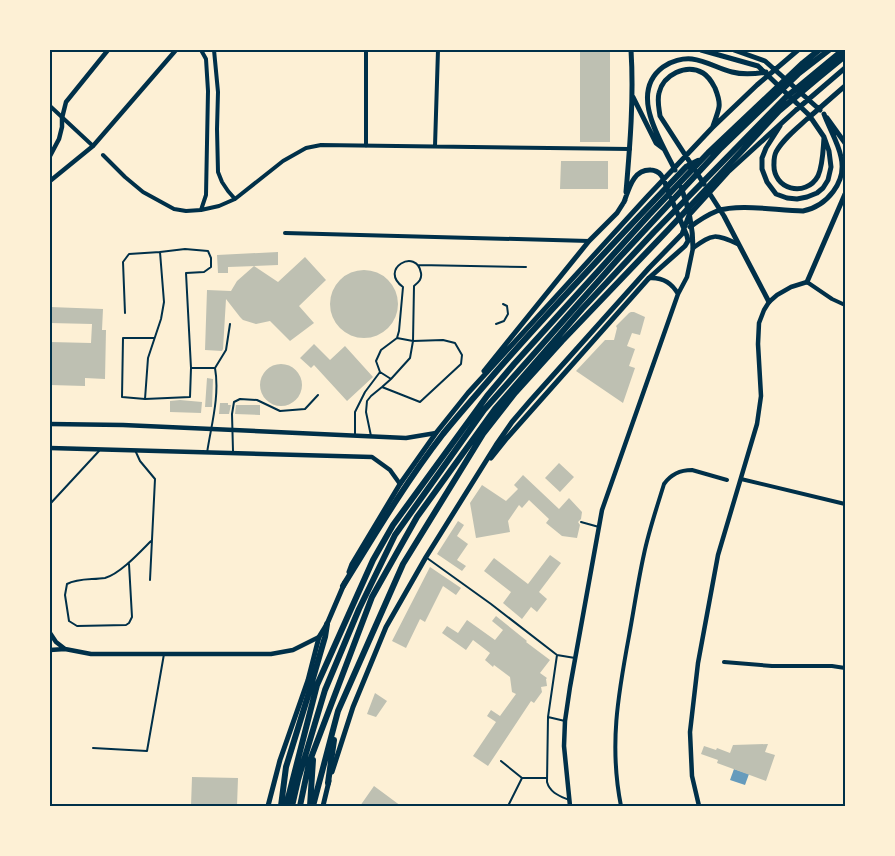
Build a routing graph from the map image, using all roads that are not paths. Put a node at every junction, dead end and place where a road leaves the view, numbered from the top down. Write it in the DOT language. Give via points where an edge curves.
graph roads {
  1 [pos="107,50"];
  2 [pos="176,50"];
  3 [pos="201,50"];
  4 [pos="214,50"];
  5 [pos="366,50"];
  6 [pos="438,50"];
  7 [pos="631,50"];
  8 [pos="701,50"];
  9 [pos="734,50"];
  10 [pos="819,50"];
  11 [pos="828,50"];
  12 [pos="843,50"];
  13 [pos="796,51"];
  14 [pos="845,56"];
  15 [pos="845,68"];
  16 [pos="774,70"];
  17 [pos="845,86"];
  18 [pos="632,94"];
  19 [pos="50,106"];
  20 [pos="824,114"];
  21 [pos="62,118"];
  22 [pos="785,120"];
  23 [pos="712,128"];
  24 [pos="207,129"];
  25 [pos="217,129"];
  26 [pos="824,137"];
  27 [pos="845,143"];
  28 [pos="93,146"];
  29 [pos="366,146"];
  30 [pos="435,146"];
  31 [pos="721,148"];
  32 [pos="630,149"];
  33 [pos="666,151"];
  34 [pos="102,155"];
  35 [pos="50,156"];
  36 [pos="725,172"];
  37 [pos="50,181"];
  38 [pos="845,194"];
  39 [pos="235,199"];
  40 [pos="624,202"];
  41 [pos="200,210"];
  42 [pos="285,233"];
  43 [pos="682,234"];
  44 [pos="589,242"];
  45 [pos="738,244"];
  46 [pos="693,248"];
  47 [pos="160,252"];
  48 [pos="418,265"];
  49 [pos="526,268"];
  50 [pos="650,278"];
  51 [pos="807,282"];
  52 [pos="678,294"];
  53 [pos="769,302"];
  54 [pos="503,304"];
  55 [pos="845,305"];
  56 [pos="125,313"];
  57 [pos="230,324"];
  58 [pos="496,324"];
  59 [pos="154,338"];
  60 [pos="397,338"];
  61 [pos="413,341"];
  62 [pos="191,368"];
  63 [pos="215,368"];
  64 [pos="380,372"];
  65 [pos="391,379"];
  66 [pos="382,387"];
  67 [pos="365,392"];
  68 [pos="468,393"];
  69 [pos="318,396"];
  70 [pos="370,396"];
  71 [pos="145,399"];
  72 [pos="50,424"];
  73 [pos="211,430"];
  74 [pos="233,430"];
  75 [pos="436,433"];
  76 [pos="355,436"];
  77 [pos="371,436"];
  78 [pos="50,448"];
  79 [pos="101,450"];
  80 [pos="135,450"];
  81 [pos="207,453"];
  82 [pos="233,453"];
  83 [pos="478,476"];
  84 [pos="741,479"];
  85 [pos="727,480"];
  86 [pos="400,484"];
  87 [pos="50,504"];
  88 [pos="845,504"];
  89 [pos="581,522"];
  90 [pos="599,527"];
  91 [pos="151,541"];
  92 [pos="426,557"];
  93 [pos="129,564"];
  94 [pos="150,580"];
  95 [pos="343,586"];
  96 [pos="327,624"];
  97 [pos="50,633"];
  98 [pos="319,637"];
  99 [pos="65,649"];
  100 [pos="50,650"];
  101 [pos="164,654"];
  102 [pos="557,655"];
  103 [pos="575,658"];
  104 [pos="724,662"];
  105 [pos="845,668"];
  106 [pos="338,711"];
  107 [pos="548,717"];
  108 [pos="565,721"];
  109 [pos="93,748"];
  110 [pos="314,750"];
  111 [pos="501,761"];
  112 [pos="522,778"];
  113 [pos="547,778"];
  114 [pos="328,783"];
  115 [pos="570,803"];
  116 [pos="268,806"];
  117 [pos="281,806"];
  118 [pos="286,806"];
  119 [pos="292,806"];
  120 [pos="300,806"];
  121 [pos="311,806"];
  122 [pos="323,806"];
  123 [pos="508,806"];
  124 [pos="621,806"];
  125 [pos="699,806"];
  1 -- 21 [label="street" via="66,102"];
  2 -- 28 [label="street"];
  3 -- 24 [label="street" via="206,59"];
  4 -- 25 [label="street"];
  5 -- 29 [label="street"];
  6 -- 30 [label="street"];
  7 -- 18 [label="main road"];
  8 -- 26 [label="main road" via="758,66 810,115"];
  9 -- 20 [label="main road" via="765,61"];
  10 -- 118 [label="highway" via="708,153 486,396 393,525 373,560 318,685"];
  11 -- 31 [label="highway" via="798,74"];
  12 -- 110 [label="highway" via="785,98 654,232 495,409 417,517 372,597"];
  13 -- 16 [label="main road"];
  14 -- 36 [label="highway" via="779,111"];
  15 -- 22 [label="main road"];
  16 -- 23 [label="main road"];
  16 -- 33 [label="main road" via="744,74 690,59 668,63 652,78 648,89 648,108"];
  17 -- 26 [label="main road" via="781,144 774,155 775,175 780,182 794,189 809,185 816,179"];
  18 -- 32 [label="main road"];
  18 -- 33 [label="main road" via="656,143"];
  19 -- 21 [label="street"];
  20 -- 27 [label="main road"];
  20 -- 43 [label="main road" via="838,146 842,172 838,185 823,203 803,210 723,209 701,219"];
  21 -- 28 [label="street"];
  21 -- 35 [label="street" via="59,139"];
  22 -- 26 [label="main road" via="762,158 767,182 776,194 797,199 823,188 831,166 830,151"];
  22 -- 36 [label="main road"];
  23 -- 45 [label="main road" via="719,106 711,81 702,72 692,70 672,74 659,91 660,116 716,202"];
  23 -- 68 [label="main road"];
  24 -- 25 [label="street"];
  24 -- 41 [label="street" via="206,195"];
  25 -- 39 [label="street" via="218,172"];
  28 -- 37 [label="street"];
  29 -- 30 [label="street"];
  29 -- 39 [label="street" via="306,148"];
  30 -- 32 [label="street"];
  31 -- 95 [label="highway" via="686,167 602,255 444,432 376,531"];
  31 -- 119 [label="highway" via="484,410 395,535 324,690"];
  32 -- 40 [label="main road"];
  33 -- 46 [label="main road" via="688,205"];
  34 -- 41 [label="street" via="157,201 174,209"];
  36 -- 43 [label="main road" via="689,215"];
  36 -- 106 [label="highway" via="562,341 483,434 402,564"];
  38 -- 51 [label="main road"];
  39 -- 41 [label="street"];
  40 -- 44 [label="main road"];
  40 -- 50 [label="main road" via="636,176 642,171 656,171 661,175 687,236 685,246"];
  42 -- 44 [label="street"];
  43 -- 83 [label="main road" via="512,422"];
  44 -- 68 [label="main road"];
  45 -- 46 [label="street" via="712,236"];
  45 -- 53 [label="main road"];
  46 -- 52 [label="street"];
  47 -- 56 [label="lane" via="129,254 123,262"];
  47 -- 59 [label="lane" via="164,302"];
  47 -- 62 [label="lane" via="208,251 212,258 211,267 204,272 186,273"];
  48 -- 49 [label="lane"];
  48 -- 60 [label="lane" via="401,262 395,272 395,278 403,287"];
  48 -- 61 [label="lane" via="421,277 414,286"];
  50 -- 52 [label="street" via="668,282"];
  50 -- 83 [label="main road" via="513,431"];
  51 -- 53 [label="street" via="792,287"];
  51 -- 55 [label="street"];
  52 -- 90 [label="street" via="602,510"];
  53 -- 84 [label="street" via="759,323 761,396 757,424"];
  54 -- 58 [label="lane" via="507,306 508,314"];
  57 -- 63 [label="lane" via="226,350"];
  59 -- 71 [label="lane" via="148,358"];
  59 -- 71 [label="lane" via="123,338 122,397"];
  60 -- 61 [label="lane"];
  60 -- 64 [label="lane" via="381,350 376,361"];
  61 -- 65 [label="lane" via="410,358"];
  61 -- 66 [label="lane" via="455,343 462,355 461,364 420,402"];
  62 -- 63 [label="lane"];
  62 -- 71 [label="lane" via="190,397"];
  63 -- 73 [label="lane" via="217,379"];
  64 -- 65 [label="lane"];
  64 -- 67 [label="lane"];
  65 -- 66 [label="lane"];
  66 -- 70 [label="lane"];
  67 -- 70 [label="lane"];
  67 -- 76 [label="lane" via="355,412"];
  68 -- 75 [label="main road"];
  69 -- 74 [label="lane" via="305,409 280,411 257,400 240,399 234,402"];
  70 -- 77 [label="lane" via="366,412"];
  72 -- 73 [label="street"];
  73 -- 74 [label="street"];
  73 -- 81 [label="lane"];
  74 -- 76 [label="street"];
  74 -- 82 [label="lane"];
  75 -- 77 [label="street" via="406,438"];
  75 -- 86 [label="main road"];
  76 -- 77 [label="street"];
  78 -- 79 [label="street"];
  79 -- 80 [label="street"];
  79 -- 87 [label="lane"];
  80 -- 81 [label="street"];
  80 -- 91 [label="lane" via="155,479"];
  81 -- 82 [label="street"];
  82 -- 86 [label="street" via="372,458 390,470"];
  83 -- 92 [label="main road"];
  84 -- 88 [label="street"];
  84 -- 125 [label="street" via="718,555 698,663 690,732 692,776"];
  85 -- 124 [label="street" via="687,470 676,473 664,484 644,553 617,701 615,755"];
  86 -- 95 [label="main road" via="352,564"];
  89 -- 90 [label="lane"];
  90 -- 103 [label="street"];
  91 -- 93 [label="lane"];
  91 -- 94 [label="lane"];
  92 -- 102 [label="lane"];
  92 -- 114 [label="main road" via="386,627 353,707"];
  93 -- 93 [label="lane" via="107,577 67,584 65,595 69,620 77,626 129,623 132,617"];
  95 -- 96 [label="main road"];
  96 -- 98 [label="main road"];
  96 -- 117 [label="highway" via="286,767"];
  97 -- 99 [label="street"];
  98 -- 101 [label="street" via="292,650 271,654"];
  98 -- 116 [label="main road"];
  99 -- 100 [label="street"];
  99 -- 101 [label="street" via="91,654"];
  101 -- 109 [label="lane" via="147,751"];
  102 -- 103 [label="lane"];
  102 -- 107 [label="lane"];
  103 -- 108 [label="street"];
  104 -- 105 [label="street"];
  106 -- 114 [label="highway"];
  106 -- 121 [label="highway"];
  107 -- 108 [label="lane"];
  107 -- 113 [label="lane"];
  108 -- 115 [label="street" via="564,746"];
  110 -- 120 [label="highway"];
  110 -- 121 [label="highway"];
  111 -- 112 [label="lane"];
  112 -- 113 [label="lane"];
  112 -- 123 [label="lane"];
  113 -- 115 [label="lane" via="550,789"];
  114 -- 122 [label="main road"];
}
